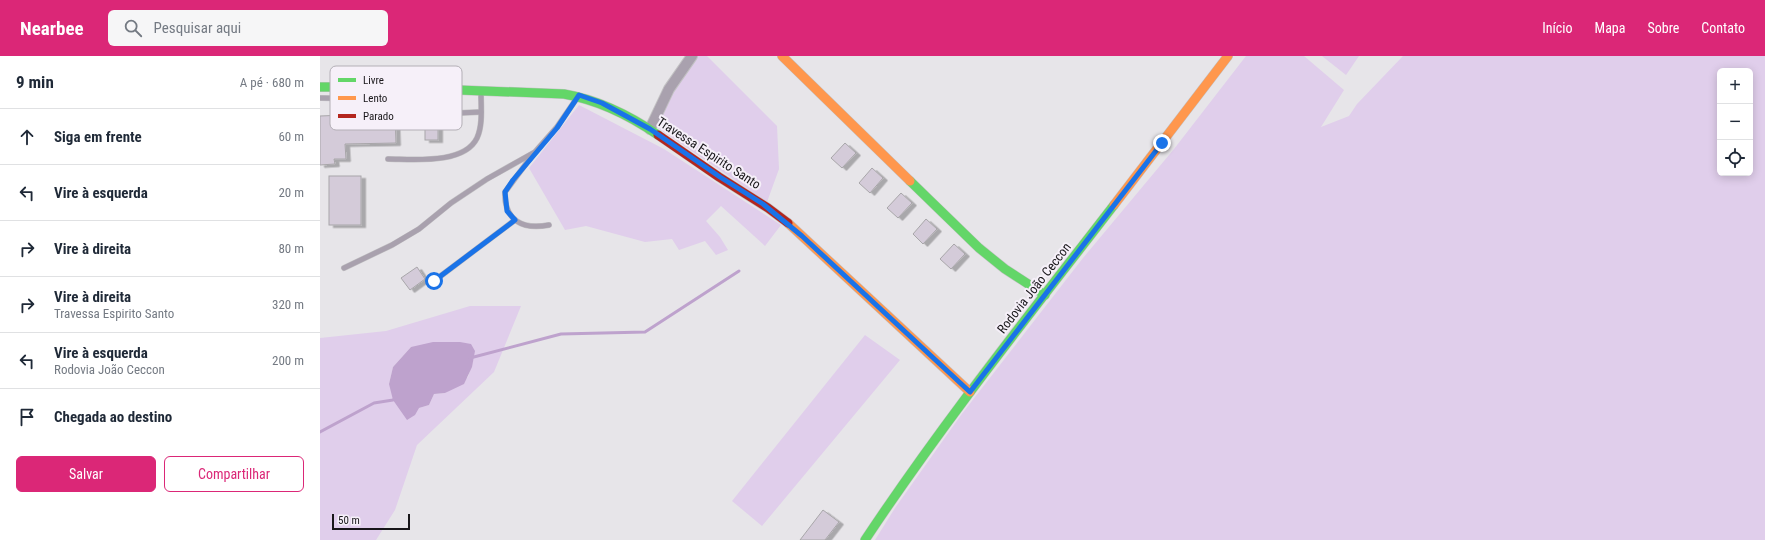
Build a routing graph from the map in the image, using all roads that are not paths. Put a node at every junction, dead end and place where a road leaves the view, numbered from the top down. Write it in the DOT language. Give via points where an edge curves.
graph roads {
  1 [pos="692,56"];
  2 [pos="782,56"];
  3 [pos="1228,56"];
  4 [pos="320,87"];
  5 [pos="330,87"];
  6 [pos="462,91"];
  7 [pos="481,92"];
  8 [pos="579,95"];
  9 [pos="320,98"];
  10 [pos="330,98"];
  11 [pos="481,112"];
  12 [pos="462,113"];
  13 [pos="650,129"];
  14 [pos="536,152"];
  15 [pos="388,159"];
  16 [pos="515,220"];
  17 [pos="549,225"];
  18 [pos="344,268"];
  19 [pos="434,281"];
  20 [pos="1045,295"];
  21 [pos="970,392"];
  22 [pos="865,540"];
  1 -- 13 [label="street" via="669,89"];
  2 -- 20 [label="street" via="979,248 1005,269"];
  3 -- 20 [label="street, Rodovia João Ceccon"];
  4 -- 5 [label="street, Travessa Espirito Santo"];
  6 -- 7 [label="street, Travessa Espirito Santo"];
  7 -- 8 [label="street, Travessa Espirito Santo"];
  7 -- 11 [label="lane"];
  8 -- 13 [label="street, Travessa Espirito Santo" via="602,103"];
  8 -- 14 [label="lane" via="557,128"];
  9 -- 10 [label="lane"];
  11 -- 12 [label="lane"];
  11 -- 15 [label="lane" via="476,138 471,146 460,153 445,158"];
  13 -- 21 [label="street, Travessa Espirito Santo" via="783,219"];
  14 -- 16 [label="lane" via="505,192 507,211"];
  14 -- 18 [label="lane" via="487,179 392,245"];
  16 -- 17 [label="lane" via="525,226"];
  16 -- 19 [label="lane"];
  20 -- 21 [label="street, Rodovia João Ceccon"];
  21 -- 22 [label="street, Rodovia João Ceccon" via="907,477"];
}
